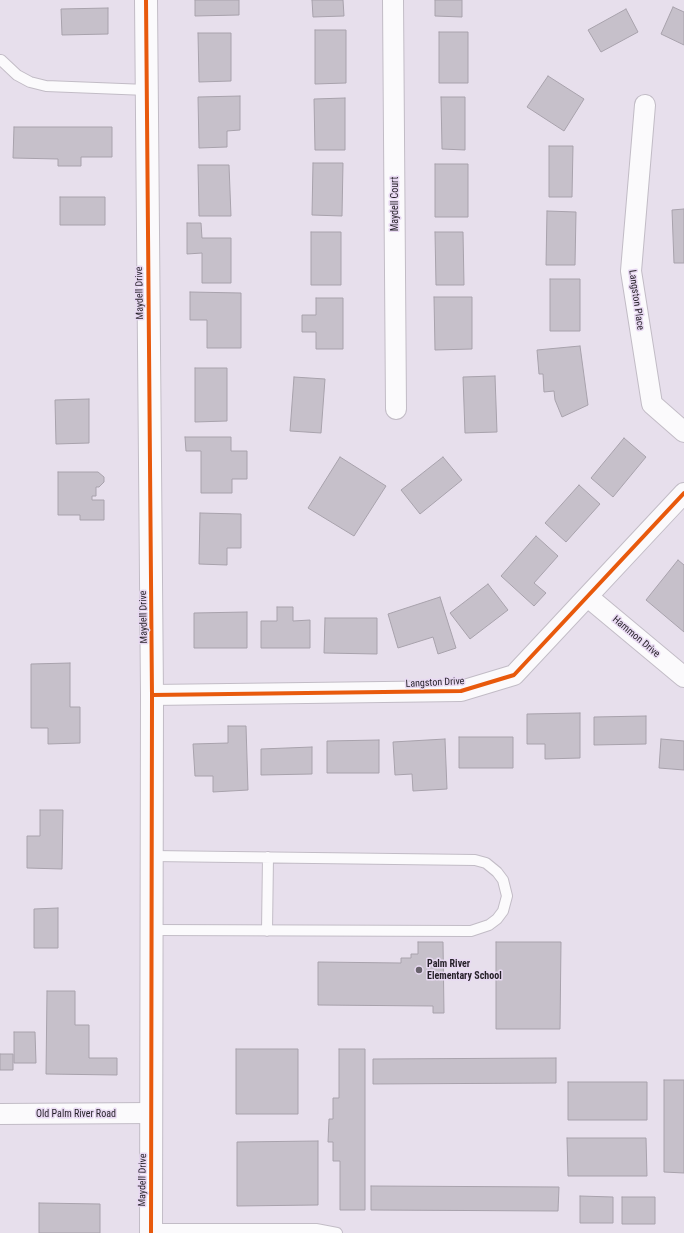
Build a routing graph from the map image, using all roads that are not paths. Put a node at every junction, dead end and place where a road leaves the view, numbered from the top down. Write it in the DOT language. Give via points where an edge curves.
graph roads {
  1 [pos="146,0"];
  2 [pos="394,0"];
  3 [pos="1,60"];
  4 [pos="146,90"];
  5 [pos="645,105"];
  6 [pos="396,409"];
  7 [pos="684,432"];
  8 [pos="684,492"];
  9 [pos="588,597"];
  10 [pos="684,677"];
  11 [pos="152,695"];
  12 [pos="152,856"];
  13 [pos="268,857"];
  14 [pos="152,930"];
  15 [pos="267,930"];
  16 [pos="152,1113"];
  17 [pos="0,1114"];
  18 [pos="151,1231"];
  19 [pos="228,1231"];
  20 [pos="337,1233"];
  1 -- 4 [label="street, Maydell Drive"];
  2 -- 6 [label="street, Maydell Court"];
  3 -- 4 [label="lane" via="17,75 46,86"];
  4 -- 11 [label="street, Maydell Drive"];
  5 -- 7 [label="street, Langston Place" via="630,271 652,404"];
  8 -- 9 [label="street, Langston Drive"];
  9 -- 10 [label="street, Hammon Drive"];
  9 -- 11 [label="street, Langston Drive" via="514,675 461,691"];
  11 -- 12 [label="street, Maydell Drive"];
  12 -- 13 [label="lane"];
  12 -- 14 [label="street, Maydell Drive"];
  13 -- 15 [label="lane"];
  13 -- 15 [label="lane" via="475,860 486,863 497,872 507,896 497,919 489,925 471,930"];
  14 -- 15 [label="lane"];
  14 -- 16 [label="street, Maydell Drive"];
  16 -- 17 [label="street, Old Palm River Road"];
  16 -- 18 [label="street, Maydell Drive"];
  18 -- 19 [label="lane"];
  19 -- 20 [label="lane" via="316,1229"];
}
